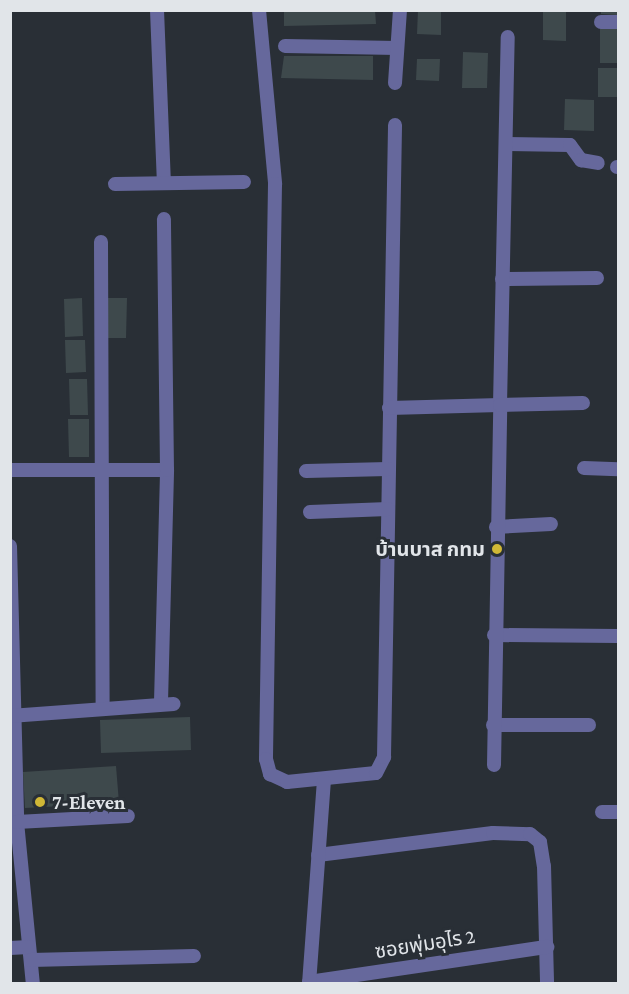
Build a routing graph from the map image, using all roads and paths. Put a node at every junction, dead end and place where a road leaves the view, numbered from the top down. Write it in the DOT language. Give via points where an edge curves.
graph roads {
  1 [pos="157,10"];
  2 [pos="259,10"];
  3 [pos="400,10"];
  4 [pos="601,22"];
  5 [pos="618,22"];
  6 [pos="508,37"];
  7 [pos="285,46"];
  8 [pos="397,48"];
  9 [pos="395,83"];
  10 [pos="395,125"];
  11 [pos="506,144"];
  12 [pos="598,163"];
  13 [pos="164,182"];
  14 [pos="244,182"];
  15 [pos="115,184"];
  16 [pos="164,219"];
  17 [pos="101,242"];
  18 [pos="597,278"];
  19 [pos="502,279"];
  20 [pos="583,403"];
  21 [pos="500,405"];
  22 [pos="389,408"];
  23 [pos="584,468"];
  24 [pos="101,469"];
  25 [pos="388,469"];
  26 [pos="618,469"];
  27 [pos="10,470"];
  28 [pos="167,470"];
  29 [pos="306,471"];
  30 [pos="388,509"];
  31 [pos="310,512"];
  32 [pos="551,524"];
  33 [pos="496,527"];
  34 [pos="10,546"];
  35 [pos="494,635"];
  36 [pos="618,636"];
  37 [pos="103,706"];
  38 [pos="13,716"];
  39 [pos="493,725"];
  40 [pos="589,725"];
  41 [pos="494,765"];
  42 [pos="324,782"];
  43 [pos="602,812"];
  44 [pos="618,812"];
  45 [pos="128,816"];
  46 [pos="17,822"];
  47 [pos="15,841"];
  48 [pos="318,855"];
  49 [pos="547,947"];
  50 [pos="10,948"];
  51 [pos="30,954"];
  52 [pos="194,956"];
  53 [pos="309,983"];
  54 [pos="33,984"];
  55 [pos="547,984"];
  1 -- 13 [label="street"];
  2 -- 42 [label="street" via="275,184 266,759 270,774 286,782"];
  3 -- 8 [label="street"];
  4 -- 5 [label="street"];
  6 -- 11 [label="street"];
  7 -- 8 [label="street"];
  8 -- 9 [label="street"];
  10 -- 22 [label="street"];
  11 -- 12 [label="street" via="570,144 581,160"];
  11 -- 19 [label="street"];
  13 -- 14 [label="street"];
  13 -- 15 [label="street"];
  16 -- 28 [label="street"];
  17 -- 24 [label="street"];
  18 -- 19 [label="street"];
  19 -- 21 [label="street"];
  20 -- 21 [label="street"];
  21 -- 22 [label="street"];
  21 -- 33 [label="street"];
  22 -- 25 [label="street"];
  23 -- 26 [label="street"];
  24 -- 27 [label="street"];
  24 -- 28 [label="street"];
  24 -- 37 [label="street"];
  25 -- 29 [label="street"];
  25 -- 30 [label="street"];
  28 -- 37 [label="street" via="168,703"];
  30 -- 31 [label="street"];
  30 -- 42 [label="street" via="384,757 376,773"];
  32 -- 33 [label="street"];
  33 -- 35 [label="street"];
  34 -- 38 [label="street"];
  35 -- 36 [label="street"];
  35 -- 39 [label="street"];
  37 -- 38 [label="street"];
  38 -- 46 [label="street"];
  39 -- 40 [label="street"];
  39 -- 41 [label="street"];
  42 -- 48 [label="street"];
  43 -- 44 [label="street"];
  45 -- 46 [label="street"];
  46 -- 47 [label="street"];
  47 -- 51 [label="street"];
  48 -- 49 [label="street" via="493,833 530,834 540,842 544,866"];
  48 -- 53 [label="street"];
  49 -- 53 [label="street, ซอยพุ่มอุไร 2"];
  49 -- 55 [label="street"];
  50 -- 51 [label="street"];
  51 -- 52 [label="street"];
  51 -- 54 [label="street"];
}
